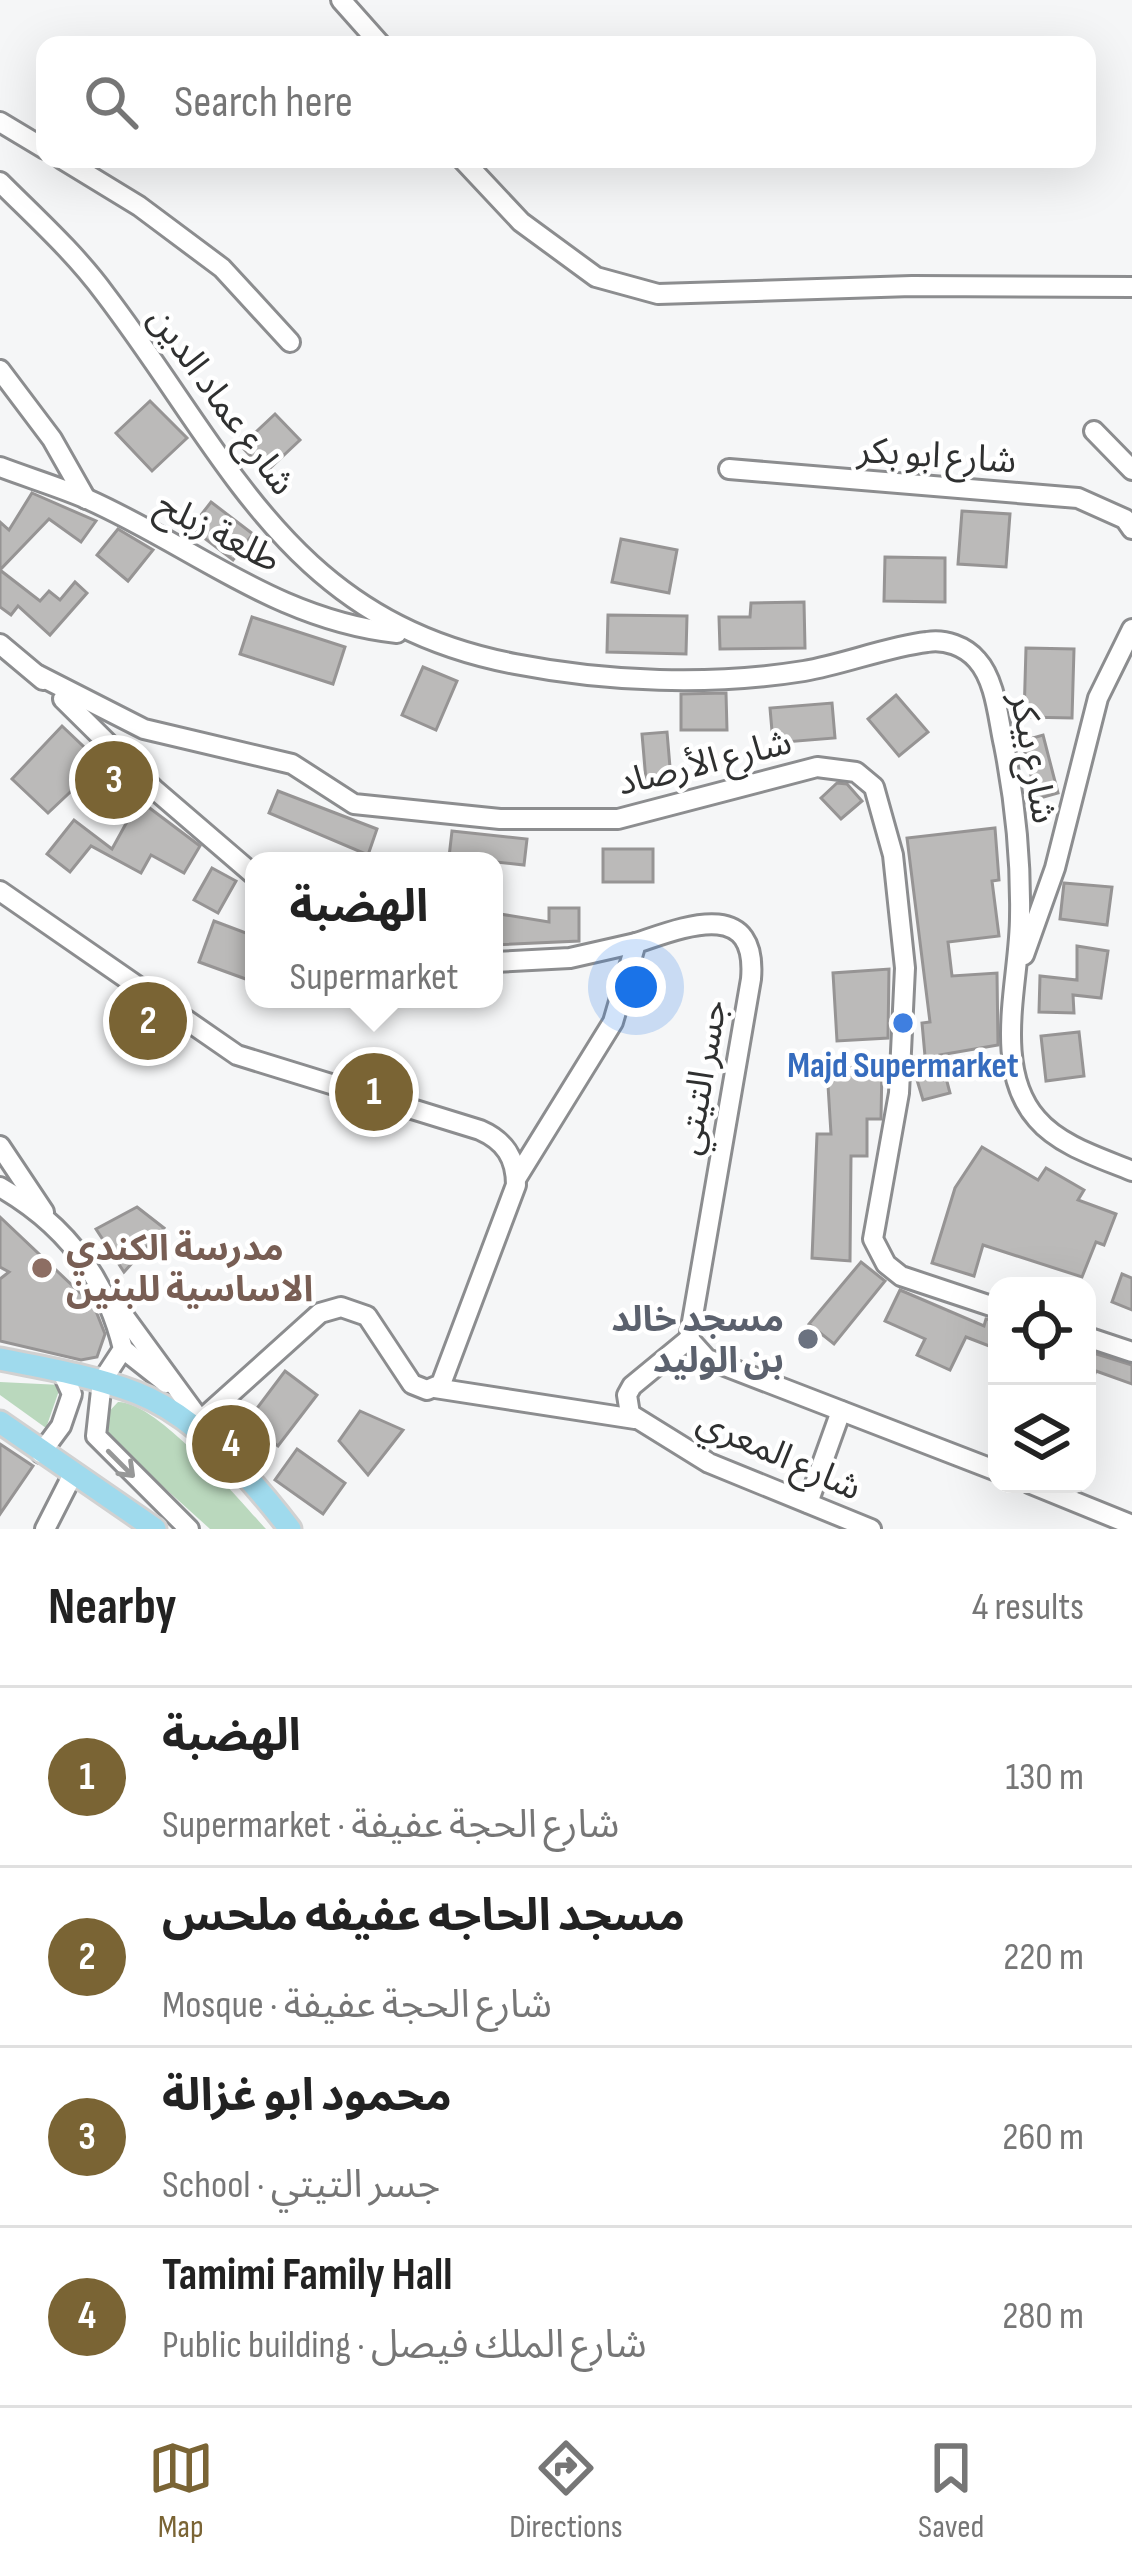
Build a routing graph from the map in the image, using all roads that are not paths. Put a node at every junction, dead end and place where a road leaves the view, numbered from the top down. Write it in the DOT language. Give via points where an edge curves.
graph roads {
  1 [pos="341,0"];
  2 [pos="373,36"];
  3 [pos="0,122"];
  4 [pos="36,144"];
  5 [pos="77,168"];
  6 [pos="471,168"];
  7 [pos="0,182"];
  8 [pos="1132,287"];
  9 [pos="290,342"];
  10 [pos="0,370"];
  11 [pos="1094,430"];
  12 [pos="0,467"];
  13 [pos="729,469"];
  14 [pos="1132,470"];
  15 [pos="86,499"];
  16 [pos="1132,529"];
  17 [pos="1132,628"];
  18 [pos="412,634"];
  19 [pos="0,644"];
  20 [pos="38,676"];
  21 [pos="245,866"];
  22 [pos="0,892"];
  23 [pos="637,943"];
  24 [pos="503,962"];
  25 [pos="1017,976"];
  26 [pos="0,1146"];
  27 [pos="1132,1171"];
  28 [pos="516,1179"];
  29 [pos="0,1187"];
  30 [pos="44,1212"];
  31 [pos="988,1305"];
  32 [pos="689,1339"];
  33 [pos="1096,1340"];
  34 [pos="123,1349"];
  35 [pos="1132,1352"];
  36 [pos="5,1361"];
  37 [pos="62,1372"];
  38 [pos="102,1381"];
  39 [pos="435,1388"];
  40 [pos="188,1401"];
  41 [pos="841,1411"];
  42 [pos="635,1418"];
  43 [pos="201,1420"];
  44 [pos="0,1422"];
  45 [pos="41,1453"];
  46 [pos="229,1464"];
  47 [pos="988,1468"];
  48 [pos="72,1476"];
  49 [pos="1053,1493"];
  50 [pos="808,1503"];
  51 [pos="1132,1525"];
  52 [pos="45,1529"];
  53 [pos="155,1529"];
  54 [pos="189,1529"];
  55 [pos="290,1529"];
  56 [pos="871,1529"];
  1 -- 2 [label="street"];
  3 -- 4 [label="street"];
  5 -- 9 [label="street" via="222,268"];
  6 -- 8 [label="street" via="521,221 596,277 658,294"];
  7 -- 18 [label="street, شارع عماد الدين" via="102,289 221,464 295,551 347,598"];
  10 -- 15 [label="street"];
  11 -- 14 [label="street"];
  12 -- 15 [label="street, طلعة زبلح"];
  13 -- 16 [label="street, شارع ابو بكر" via="1078,498"];
  15 -- 18 [label="street, طلعة زبلح" via="244,585 347,628"];
  17 -- 25 [label="street" via="1098,698 1055,868"];
  18 -- 25 [label="street, شارع بيكر" via="520,666 689,680 804,671 928,642 962,648 988,677 1008,765 1019,872"];
  19 -- 20 [label="street"];
  20 -- 21 [label="street"];
  20 -- 31 [label="street, شارع الأرصاد" via="144,729 292,764 354,804 500,819 618,819 817,766 865,778 893,855 905,968 899,1094 873,1239 901,1276"];
  22 -- 28 [label="street" via="237,1055 495,1138"];
  23 -- 24 [label="street, جسر التيتي"];
  23 -- 28 [label="street" via="614,1022"];
  23 -- 32 [label="street, جسر التيتي" via="715,922 739,936 751,960"];
  25 -- 27 [label="street, شارع بيكر" via="1013,1042 1025,1102 1060,1139"];
  26 -- 30 [label="street"];
  28 -- 39 [label="street"];
  29 -- 30 [label="street"];
  30 -- 34 [label="street" via="104,1289"];
  30 -- 40 [label="street"];
  32 -- 41 [label="street" via="707,1359"];
  32 -- 42 [label="street" via="632,1386 626,1404"];
  33 -- 35 [label="street"];
  34 -- 38 [label="street"];
  34 -- 40 [label="street"];
  36 -- 37 [label="main road"];
  37 -- 38 [label="main road"];
  37 -- 45 [label="street" via="72,1394"];
  38 -- 46 [label="main road" via="169,1409"];
  38 -- 54 [label="street, one-way" via="96,1436"];
  39 -- 42 [label="street"];
  39 -- 43 [label="street" via="412,1384 361,1312 341,1307 320,1313"];
  40 -- 43 [label="street"];
  41 -- 47 [label="street"];
  41 -- 50 [label="street"];
  42 -- 50 [label="street, شارع المعري" via="709,1463"];
  43 -- 46 [label="street"];
  44 -- 45 [label="main road"];
  45 -- 48 [label="main road"];
  46 -- 55 [label="main road"];
  48 -- 52 [label="street"];
  48 -- 53 [label="main road"];
  49 -- 51 [label="street"];
  50 -- 56 [label="street, شارع المعري"];
}
